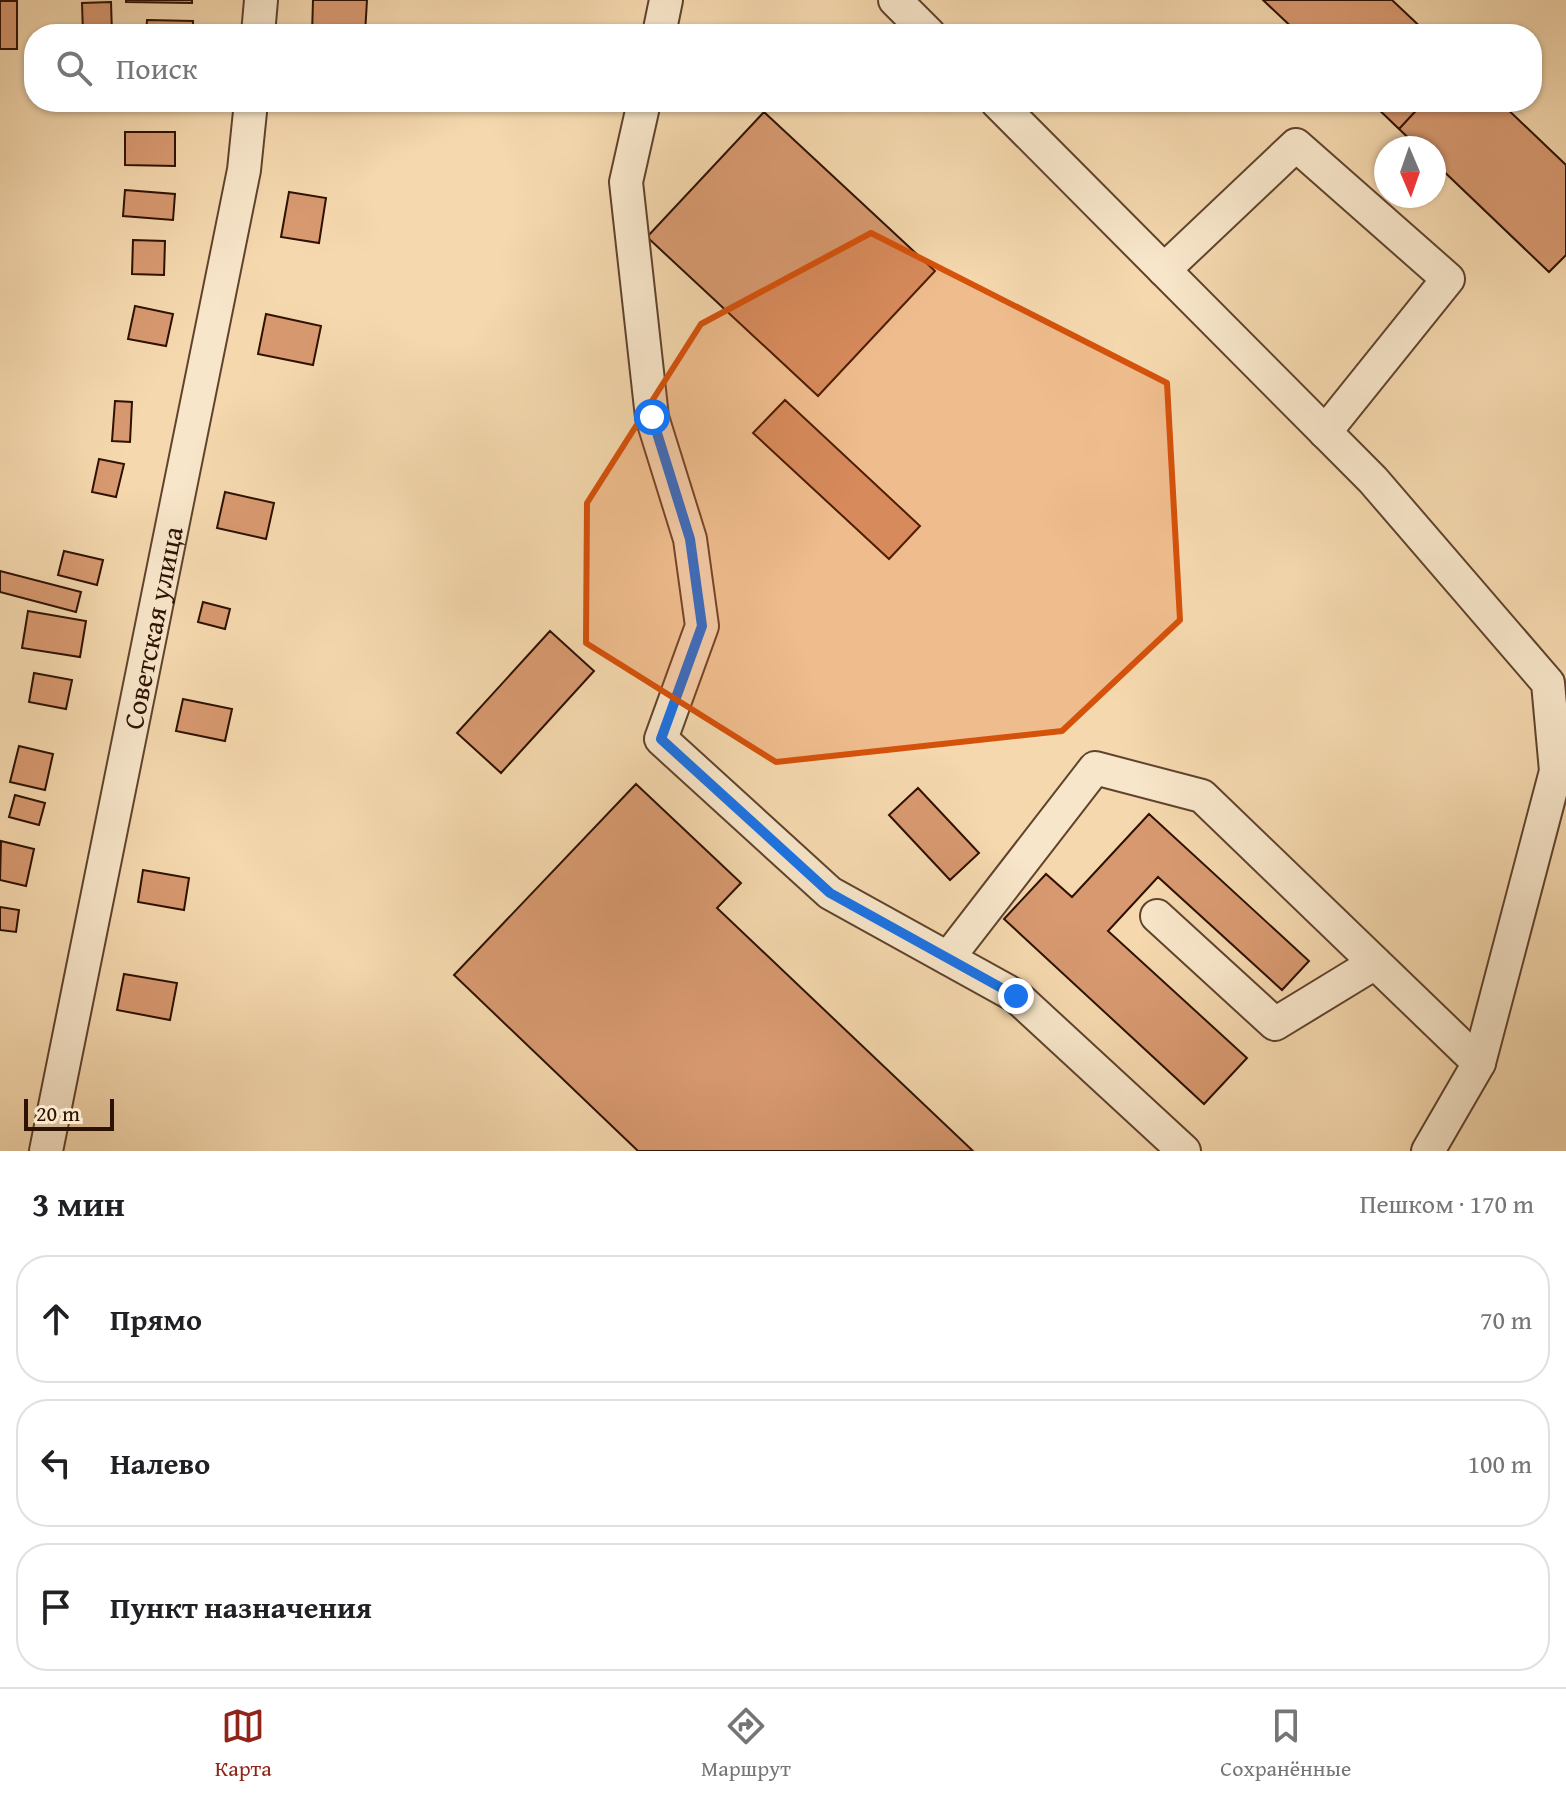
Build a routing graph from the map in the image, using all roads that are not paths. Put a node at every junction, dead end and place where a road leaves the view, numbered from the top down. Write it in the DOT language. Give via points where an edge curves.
graph roads {
  1 [pos="261,0"];
  2 [pos="666,0"];
  3 [pos="895,0"];
  4 [pos="259,24"];
  5 [pos="661,24"];
  6 [pos="919,24"];
  7 [pos="250,112"];
  8 [pos="642,112"];
  9 [pos="1007,112"];
  10 [pos="1164,270"];
  11 [pos="1325,432"];
  12 [pos="1157,916"];
  13 [pos="948,958"];
  14 [pos="1375,963"];
  15 [pos="1479,1063"];
  16 [pos="46,1151"];
  17 [pos="1184,1151"];
  18 [pos="1428,1151"];
  1 -- 4 [label="street"];
  2 -- 5 [label="street"];
  3 -- 6 [label="street"];
  7 -- 16 [label="street, Советская улица" via="244,170"];
  8 -- 13 [label="street" via="626,182 648,386 652,417 690,539 702,626 661,739 830,893"];
  9 -- 10 [label="street"];
  10 -- 11 [label="street"];
  10 -- 11 [label="street" via="1296,145 1448,279"];
  11 -- 15 [label="street" via="1373,480 1548,683 1556,771"];
  12 -- 14 [label="street" via="1275,1024"];
  13 -- 14 [label="street" via="1095,768 1202,796"];
  13 -- 17 [label="street" via="1016,996"];
  14 -- 15 [label="street"];
  15 -- 18 [label="street"];
}
